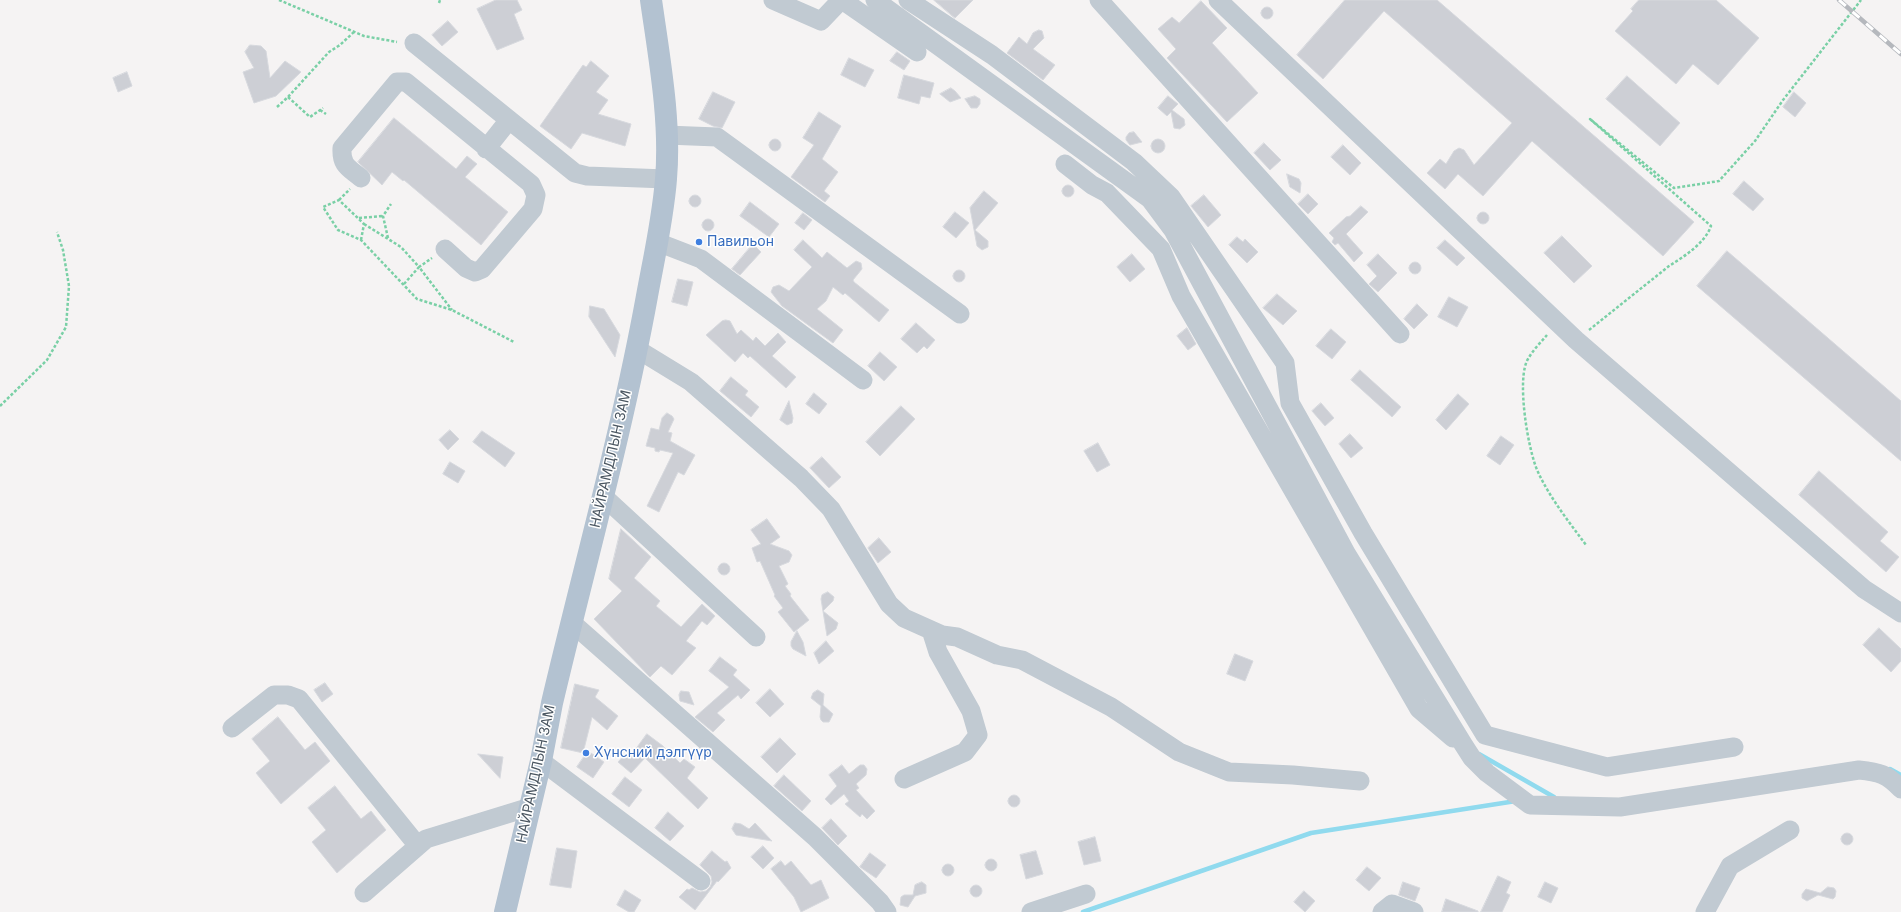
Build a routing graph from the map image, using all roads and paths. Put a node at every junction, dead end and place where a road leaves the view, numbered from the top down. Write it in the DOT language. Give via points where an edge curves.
graph roads {
  1 [pos="279,0"];
  2 [pos="651,0"];
  3 [pos="773,0"];
  4 [pos="842,0"];
  5 [pos="875,0"];
  6 [pos="908,0"];
  7 [pos="1099,0"];
  8 [pos="1218,0"];
  9 [pos="1861,0"];
  10 [pos="355,31"];
  11 [pos="414,43"];
  12 [pos="917,52"];
  13 [pos="288,97"];
  14 [pos="277,107"];
  15 [pos="326,114"];
  16 [pos="509,120"];
  17 [pos="666,135"];
  18 [pos="486,148"];
  19 [pos="1065,164"];
  20 [pos="361,178"];
  21 [pos="666,179"];
  22 [pos="391,204"];
  23 [pos="383,216"];
  24 [pos="358,218"];
  25 [pos="364,224"];
  26 [pos="57,232"];
  27 [pos="388,238"];
  28 [pos="361,240"];
  29 [pos="657,242"];
  30 [pos="445,249"];
  31 [pos="419,267"];
  32 [pos="404,284"];
  33 [pos="452,310"];
  34 [pos="960,314"];
  35 [pos="1558,322"];
  36 [pos="1400,334"];
  37 [pos="1576,340"];
  38 [pos="514,342"];
  39 [pos="637,349"];
  40 [pos="863,380"];
  41 [pos="0,406"];
  42 [pos="603,496"];
  43 [pos="1586,545"];
  44 [pos="1901,612"];
  45 [pos="571,622"];
  46 [pos="931,630"];
  47 [pos="756,637"];
  48 [pos="232,728"];
  49 [pos="1462,744"];
  50 [pos="1734,747"];
  51 [pos="541,761"];
  52 [pos="904,779"];
  53 [pos="1360,781"];
  54 [pos="1901,789"];
  55 [pos="530,807"];
  56 [pos="1790,830"];
  57 [pos="418,846"];
  58 [pos="701,881"];
  59 [pos="364,893"];
  60 [pos="1086,894"];
  61 [pos="505,912"];
  62 [pos="887,912"];
  63 [pos="1031,912"];
  64 [pos="1382,912"];
  65 [pos="1414,912"];
  66 [pos="1705,912"];
  1 -- 10 [label="path"];
  2 -- 17 [label="main road, НАЙРАМДЛЫН ЗАМ" via="663,80"];
  3 -- 4 [label="street" via="821,21"];
  4 -- 12 [label="street"];
  5 -- 49 [label="street" via="1150,199 1172,230 1346,553"];
  6 -- 50 [label="street" via="992,55 1134,162 1171,196 1285,363 1290,402 1363,533 1485,735 1607,767"];
  7 -- 36 [label="street"];
  8 -- 35 [label="street"];
  9 -- 37 [label="path" via="1783,100 1755,141 1719,181 1674,188 1590,119 1710,226 1708,235 1681,258"];
  10 -- 11 [label="path" via="364,36"];
  10 -- 13 [label="path" via="329,52"];
  11 -- 16 [label="street"];
  13 -- 14 [label="path"];
  13 -- 15 [label="path" via="310,117 322,109"];
  16 -- 18 [label="street"];
  16 -- 21 [label="street" via="575,173 587,176"];
  17 -- 21 [label="main road, НАЙРАМДЛЫН ЗАМ"];
  17 -- 34 [label="street" via="717,137"];
  18 -- 20 [label="street" via="401,80 342,148 341,159"];
  18 -- 30 [label="street" via="532,184 536,196 533,209 482,269 475,272 466,268"];
  19 -- 49 [label="street" via="1107,193 1161,249 1181,296 1420,709"];
  21 -- 29 [label="main road, НАЙРАМДЛЫН ЗАМ"];
  22 -- 23 [label="path"];
  23 -- 24 [label="path"];
  23 -- 27 [label="path"];
  24 -- 25 [label="path"];
  24 -- 28 [label="path" via="339,200 323,207 338,230"];
  25 -- 27 [label="path"];
  25 -- 28 [label="path"];
  26 -- 41 [label="path" via="69,286 66,327 47,360"];
  27 -- 31 [label="path" via="402,247"];
  28 -- 32 [label="path"];
  29 -- 39 [label="main road, НАЙРАМДЛЫН ЗАМ"];
  29 -- 40 [label="street" via="701,258"];
  31 -- 32 [label="path"];
  31 -- 33 [label="path"];
  32 -- 33 [label="path" via="417,299"];
  33 -- 38 [label="path"];
  35 -- 37 [label="street"];
  35 -- 43 [label="path" via="1527,360 1522,388 1528,431 1538,471 1559,508"];
  37 -- 44 [label="street" via="1864,589"];
  39 -- 42 [label="main road, НАЙРАМДЛЫН ЗАМ"];
  39 -- 46 [label="street" via="691,382 801,478 831,509 889,604 904,618"];
  42 -- 45 [label="main road, НАЙРАМДЛЫН ЗАМ"];
  42 -- 47 [label="street"];
  45 -- 51 [label="main road, НАЙРАМДЛЫН ЗАМ"];
  45 -- 62 [label="street" via="815,838"];
  46 -- 52 [label="street" via="938,652 971,711 978,734 965,752"];
  46 -- 53 [label="street" via="957,637 997,655 1022,660 1111,707 1179,752 1229,772"];
  48 -- 57 [label="street" via="274,696 288,695 299,699"];
  49 -- 54 [label="street" via="1487,773 1530,805 1620,807 1859,770 1878,772 1891,779"];
  51 -- 55 [label="main road, НАЙРАМДЛЫН ЗАМ"];
  51 -- 58 [label="street"];
  55 -- 57 [label="street" via="426,839"];
  55 -- 61 [label="main road, НАЙРАМДЛЫН ЗАМ"];
  56 -- 66 [label="street" via="1730,866"];
  57 -- 59 [label="street"];
  60 -- 63 [label="street"];
  64 -- 65 [label="street" via="1392,904"];
}
